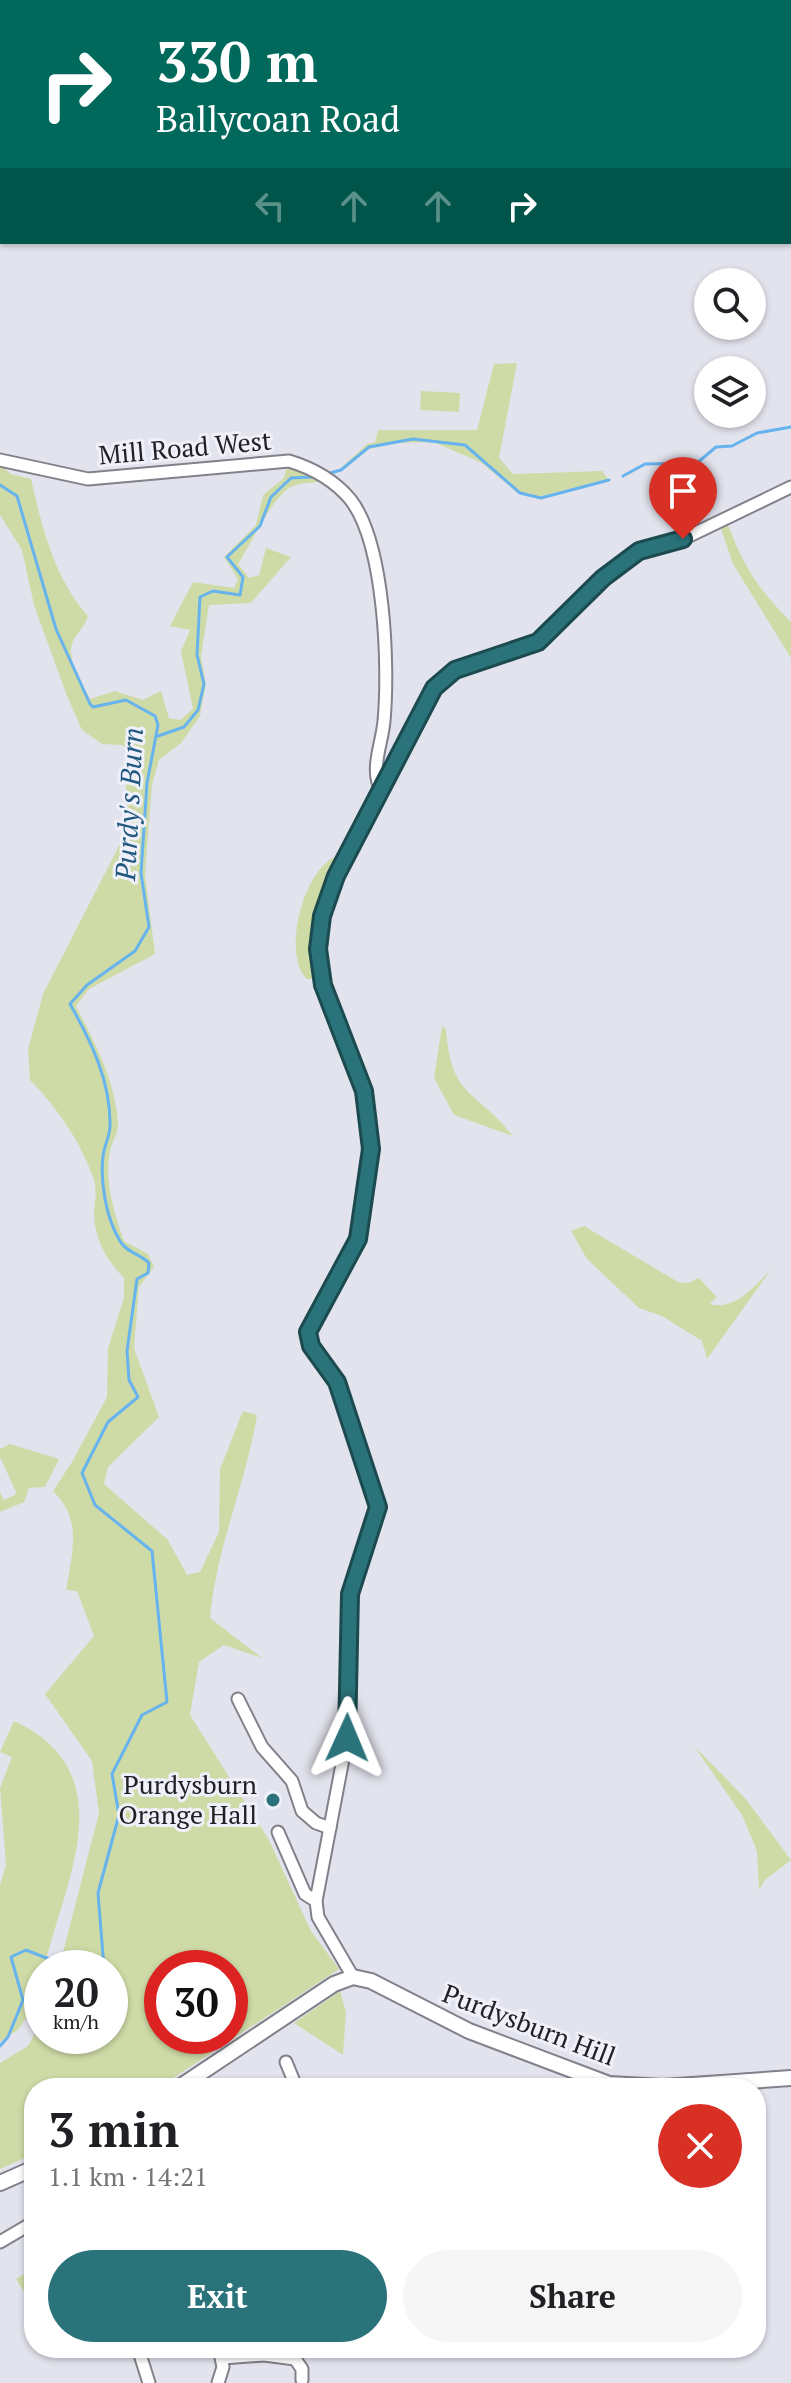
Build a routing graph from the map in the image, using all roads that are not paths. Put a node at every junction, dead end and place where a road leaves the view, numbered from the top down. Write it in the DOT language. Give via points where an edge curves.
graph roads {
  1 [pos="0,460"];
  2 [pos="791,487"];
  3 [pos="382,792"];
  4 [pos="238,1699"];
  5 [pos="330,1828"];
  6 [pos="278,1832"];
  7 [pos="316,1901"];
  8 [pos="353,1977"];
  9 [pos="285,2061"];
  10 [pos="205,2078"];
  11 [pos="293,2078"];
  12 [pos="593,2078"];
  13 [pos="791,2078"];
  14 [pos="766,2080"];
  15 [pos="24,2172"];
  16 [pos="0,2183"];
  17 [pos="24,2228"];
  18 [pos="0,2242"];
  19 [pos="141,2358"];
  20 [pos="220,2358"];
  21 [pos="287,2358"];
  22 [pos="302,2380"];
  23 [pos="149,2383"];
  24 [pos="218,2383"];
  1 -- 3 [label="street, Mill Road West" via="88,479 289,461 312,468 350,499 382,599 385,696 374,770"];
  2 -- 3 [label="street" via="683,539 639,551 603,578 538,642 455,670 423,705"];
  3 -- 5 [label="street" via="331,887 318,949 323,985 364,1091 371,1149 358,1239 316,1313 309,1339 337,1382 378,1507 350,1594 347,1738"];
  4 -- 5 [label="street" via="262,1747 292,1781 302,1811"];
  5 -- 7 [label="street"];
  6 -- 7 [label="street" via="305,1894"];
  7 -- 8 [label="street" via="321,1925"];
  8 -- 10 [label="main road" via="334,1984"];
  8 -- 12 [label="main road, Purdysburn Hill" via="469,2031"];
  9 -- 11 [label="street"];
  13 -- 14 [label="main road, Purdysburn Hill"];
  15 -- 16 [label="main road"];
  17 -- 18 [label="street"];
  19 -- 23 [label="street"];
  20 -- 24 [label="street"];
  21 -- 22 [label="street" via="302,2369"];
}
